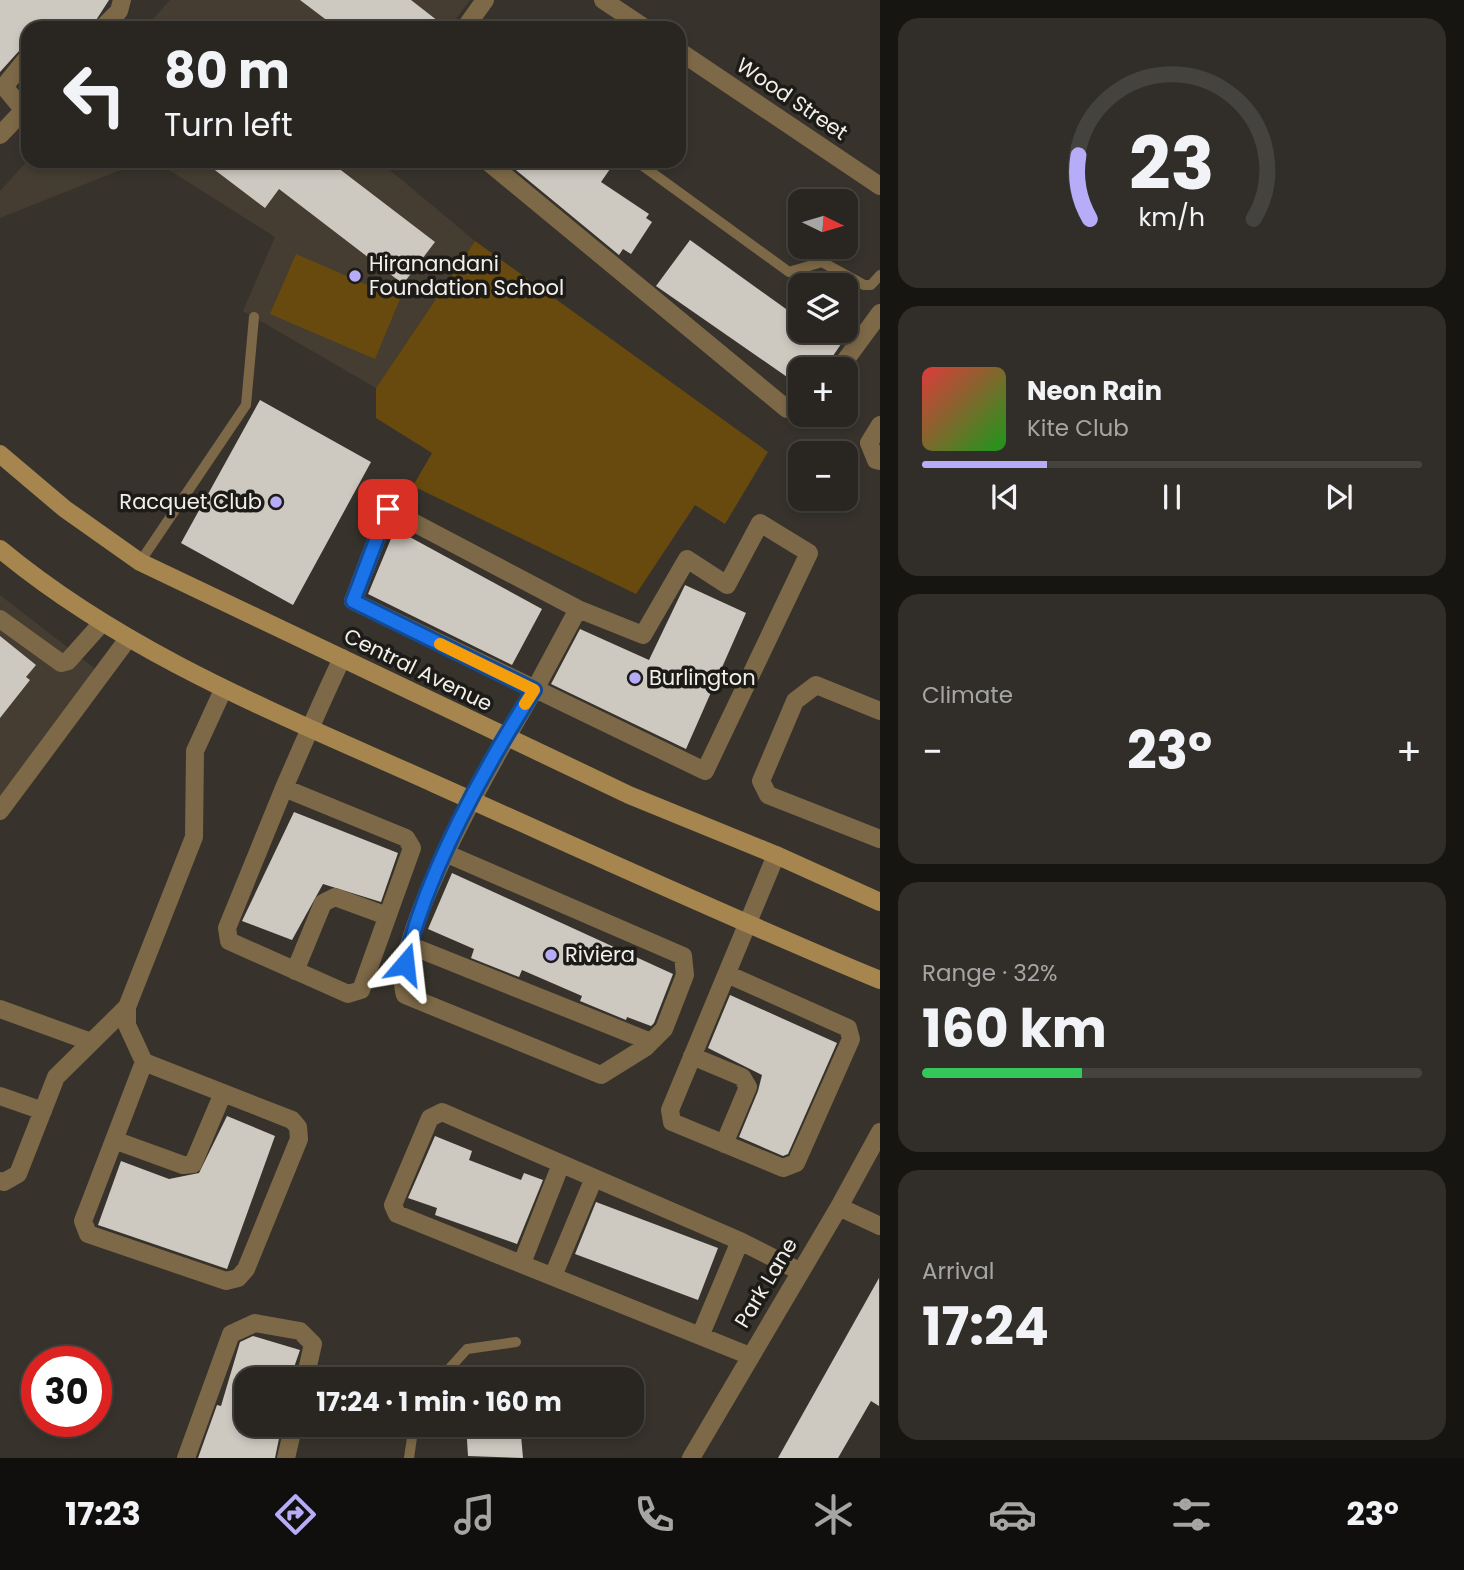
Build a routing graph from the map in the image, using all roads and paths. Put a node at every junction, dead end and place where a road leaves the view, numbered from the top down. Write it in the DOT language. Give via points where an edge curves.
graph roads {
  1 [pos="122,0"];
  2 [pos="485,0"];
  3 [pos="603,0"];
  4 [pos="109,21"];
  5 [pos="470,21"];
  6 [pos="634,21"];
  7 [pos="686,56"];
  8 [pos="21,66"];
  9 [pos="21,107"];
  10 [pos="21,107"];
  11 [pos="0,135"];
  12 [pos="495,168"];
  13 [pos="646,168"];
  14 [pos="880,186"];
  15 [pos="880,275"];
  16 [pos="880,313"];
  17 [pos="254,317"];
  18 [pos="848,357"];
  19 [pos="788,409"];
  20 [pos="880,425"];
  21 [pos="0,454"];
  22 [pos="880,461"];
  23 [pos="0,550"];
  24 [pos="140,562"];
  25 [pos="578,608"];
  26 [pos="0,619"];
  27 [pos="101,624"];
  28 [pos="127,640"];
  29 [pos="342,659"];
  30 [pos="223,690"];
  31 [pos="534,690"];
  32 [pos="880,711"];
  33 [pos="309,728"];
  34 [pos="504,736"];
  35 [pos="284,788"];
  36 [pos="470,800"];
  37 [pos="0,811"];
  38 [pos="880,839"];
  39 [pos="445,853"];
  40 [pos="776,855"];
  41 [pos="880,902"];
  42 [pos="387,916"];
  43 [pos="747,925"];
  44 [pos="409,945"];
  45 [pos="295,971"];
  46 [pos="727,974"];
  47 [pos="880,980"];
  48 [pos="127,1007"];
  49 [pos="1,1013"];
  50 [pos="91,1042"];
  51 [pos="651,1042"];
  52 [pos="692,1056"];
  53 [pos="144,1062"];
  54 [pos="223,1093"];
  55 [pos="0,1096"];
  56 [pos="43,1111"];
  57 [pos="880,1132"];
  58 [pos="114,1140"];
  59 [pos="724,1144"];
  60 [pos="561,1164"];
  61 [pos="594,1178"];
  62 [pos="0,1181"];
  63 [pos="839,1207"];
  64 [pos="880,1226"];
  65 [pos="740,1241"];
  66 [pos="522,1263"];
  67 [pos="799,1271"];
  68 [pos="553,1276"];
  69 [pos="701,1334"];
  70 [pos="516,1342"];
  71 [pos="750,1356"];
  72 [pos="307,1367"];
  73 [pos="451,1367"];
  74 [pos="291,1437"];
  75 [pos="412,1437"];
  76 [pos="186,1458"];
  77 [pos="286,1458"];
  78 [pos="409,1458"];
  79 [pos="691,1458"];
  1 -- 4 [label="street"];
  2 -- 5 [label="street"];
  3 -- 6 [label="street"];
  7 -- 14 [label="street, Wood Street"];
  8 -- 9 [label="street" via="6,89"];
  10 -- 11 [label="street"];
  12 -- 19 [label="street"];
  13 -- 15 [label="lane" via="789,272 822,262 864,285 871,285"];
  16 -- 18 [label="street"];
  17 -- 24 [label="lane" via="246,405"];
  20 -- 22 [label="street" via="869,443"];
  21 -- 24 [label="main road, Central Avenue" via="65,509"];
  23 -- 27 [label="main road"];
  24 -- 29 [label="main road, Central Avenue"];
  25 -- 31 [label="street"];
  25 -- 31 [label="street" via="388,509 353,601"];
  25 -- 31 [label="street" via="643,635 687,559 727,585 760,523 809,553 705,771"];
  26 -- 27 [label="street" via="51,667 68,661"];
  27 -- 28 [label="main road"];
  28 -- 30 [label="main road"];
  28 -- 37 [label="street"];
  29 -- 33 [label="street"];
  29 -- 34 [label="main road, Central Avenue"];
  30 -- 33 [label="main road"];
  30 -- 48 [label="street" via="195,751 194,837"];
  31 -- 34 [label="street"];
  32 -- 38 [label="street" via="816,685 795,701 761,781 768,795"];
  33 -- 35 [label="street"];
  33 -- 36 [label="main road"];
  34 -- 36 [label="street"];
  34 -- 40 [label="main road, Central Avenue" via="629,795"];
  35 -- 42 [label="street" via="407,838 412,848"];
  35 -- 45 [label="street" via="227,928 229,942"];
  36 -- 39 [label="street"];
  36 -- 43 [label="main road"];
  39 -- 44 [label="street"];
  39 -- 51 [label="street" via="683,956 685,975 664,1029"];
  40 -- 41 [label="main road, Central Avenue"];
  40 -- 43 [label="street"];
  42 -- 45 [label="street" via="335,897 323,903"];
  42 -- 45 [label="street" via="361,990 348,994"];
  43 -- 46 [label="street"];
  43 -- 47 [label="main road"];
  44 -- 51 [label="street"];
  44 -- 51 [label="street" via="401,982 405,995 601,1075"];
  46 -- 52 [label="street"];
  46 -- 59 [label="street" via="848,1028 851,1039 796,1163 783,1168"];
  48 -- 50 [label="street"];
  48 -- 53 [label="street" via="127,1025"];
  49 -- 50 [label="street"];
  50 -- 56 [label="street" via="56,1077"];
  52 -- 59 [label="street" via="670,1110 672,1122"];
  52 -- 59 [label="street" via="742,1077 748,1087"];
  53 -- 54 [label="street"];
  53 -- 58 [label="street"];
  54 -- 58 [label="street" via="193,1164 183,1166"];
  54 -- 58 [label="street" via="292,1120 298,1127 299,1139 239,1278 226,1281 88,1234 83,1221"];
  55 -- 56 [label="street"];
  56 -- 62 [label="street" via="18,1174"];
  57 -- 63 [label="street, Park Lane"];
  60 -- 61 [label="street"];
  60 -- 66 [label="street"];
  60 -- 66 [label="street" via="442,1112 430,1118 393,1205 397,1214"];
  61 -- 65 [label="street"];
  61 -- 68 [label="street"];
  63 -- 64 [label="street"];
  63 -- 67 [label="street, Park Lane"];
  65 -- 67 [label="street"];
  65 -- 69 [label="street"];
  66 -- 68 [label="street"];
  67 -- 71 [label="street, Park Lane"];
  68 -- 69 [label="street"];
  69 -- 71 [label="street"];
  70 -- 73 [label="lane" via="467,1349"];
  71 -- 79 [label="street, Park Lane"];
  72 -- 76 [label="street" via="313,1344 300,1331 255,1323 231,1334"];
  74 -- 77 [label="street"];
  75 -- 78 [label="lane"];
}
